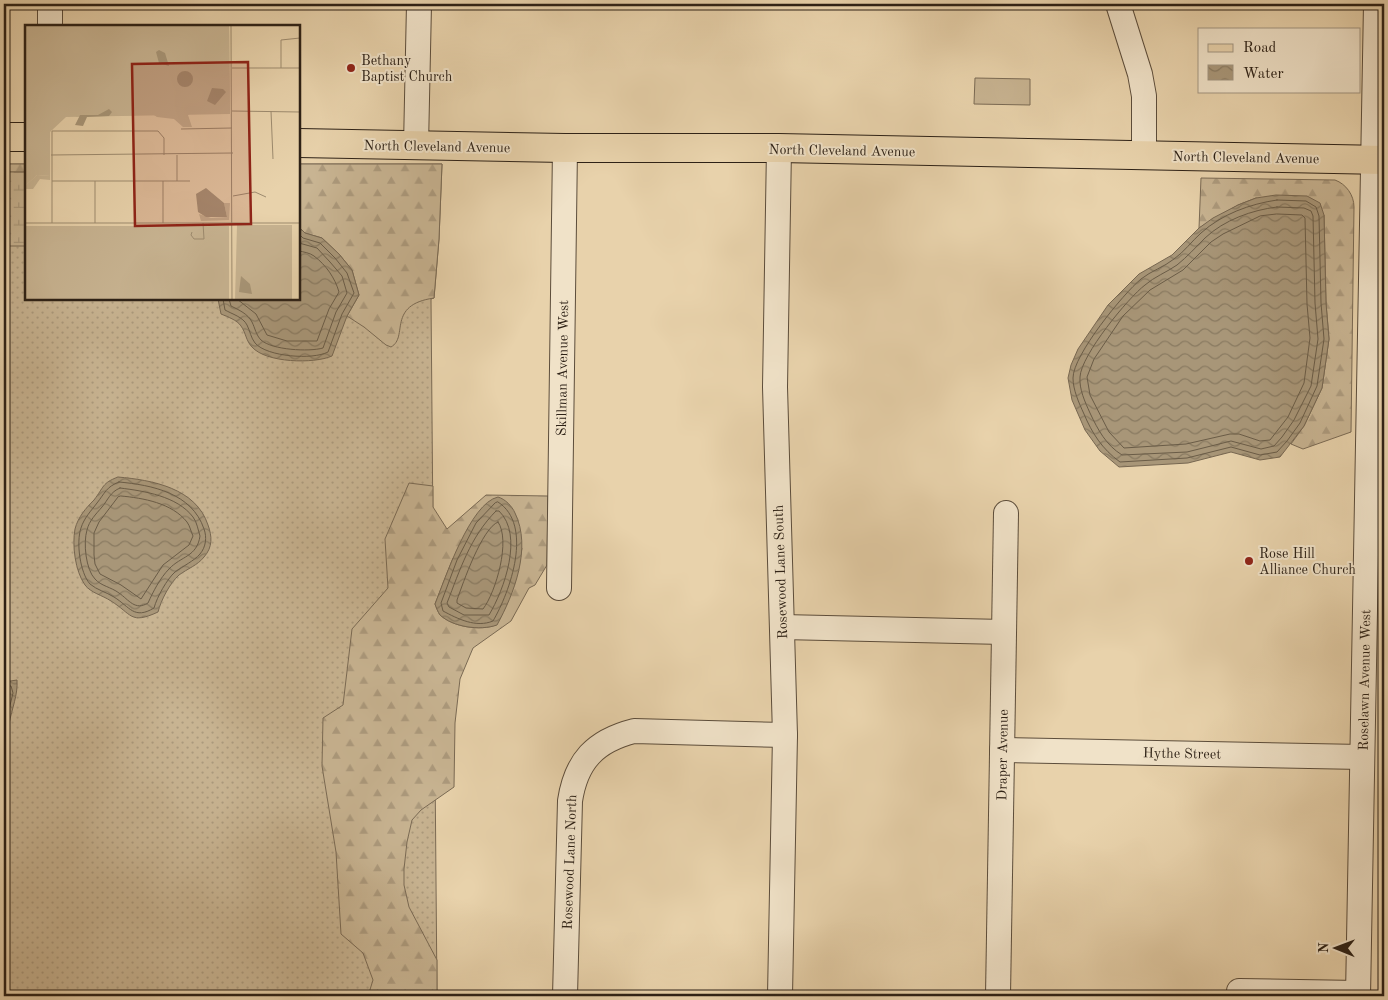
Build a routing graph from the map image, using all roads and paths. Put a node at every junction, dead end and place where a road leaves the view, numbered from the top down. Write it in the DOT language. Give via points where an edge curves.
graph roads {
  1 [pos="50,4"];
  2 [pos="419,4"];
  3 [pos="1118,4"];
  4 [pos="1376,4"];
  5 [pos="50,25"];
  6 [pos="4,137"];
  7 [pos="25,138"];
  8 [pos="300,143"];
  9 [pos="416,146"];
  10 [pos="565,148"];
  11 [pos="779,148"];
  12 [pos="1144,154"];
  13 [pos="1379,160"];
  14 [pos="1006,514"];
  15 [pos="559,588"];
  16 [pos="782,627"];
  17 [pos="1004,632"];
  18 [pos="785,735"];
  19 [pos="1002,750"];
  20 [pos="1362,756"];
  21 [pos="1239,990"];
  22 [pos="1358,994"];
  23 [pos="565,996"];
  24 [pos="780,996"];
  25 [pos="998,996"];
  1 -- 5 [label="street"];
  2 -- 9 [label="street"];
  3 -- 12 [label="street" via="1144,96"];
  4 -- 13 [label="street, Roselawn Avenue West"];
  6 -- 7 [label="main road"];
  8 -- 9 [label="main road, North Cleveland Avenue"];
  9 -- 10 [label="main road, North Cleveland Avenue"];
  10 -- 11 [label="main road, North Cleveland Avenue"];
  10 -- 15 [label="street, Skillman Avenue West"];
  11 -- 12 [label="main road, North Cleveland Avenue"];
  11 -- 16 [label="street, Rosewood Lane South" via="775,387"];
  12 -- 13 [label="main road, North Cleveland Avenue"];
  13 -- 20 [label="street, Roselawn Avenue West"];
  14 -- 17 [label="street, Draper Avenue"];
  16 -- 17 [label="street"];
  16 -- 18 [label="street, Rosewood Lane South"];
  17 -- 19 [label="street, Draper Avenue"];
  18 -- 23 [label="street, Rosewood Lane North" via="634,731 602,743 589,754 572,784 570,801"];
  18 -- 24 [label="street, Rosewood Lane South"];
  19 -- 20 [label="street, Hythe Street"];
  19 -- 25 [label="street, Draper Avenue"];
  20 -- 22 [label="street, Roselawn Avenue West"];
  21 -- 22 [label="street"];
}
